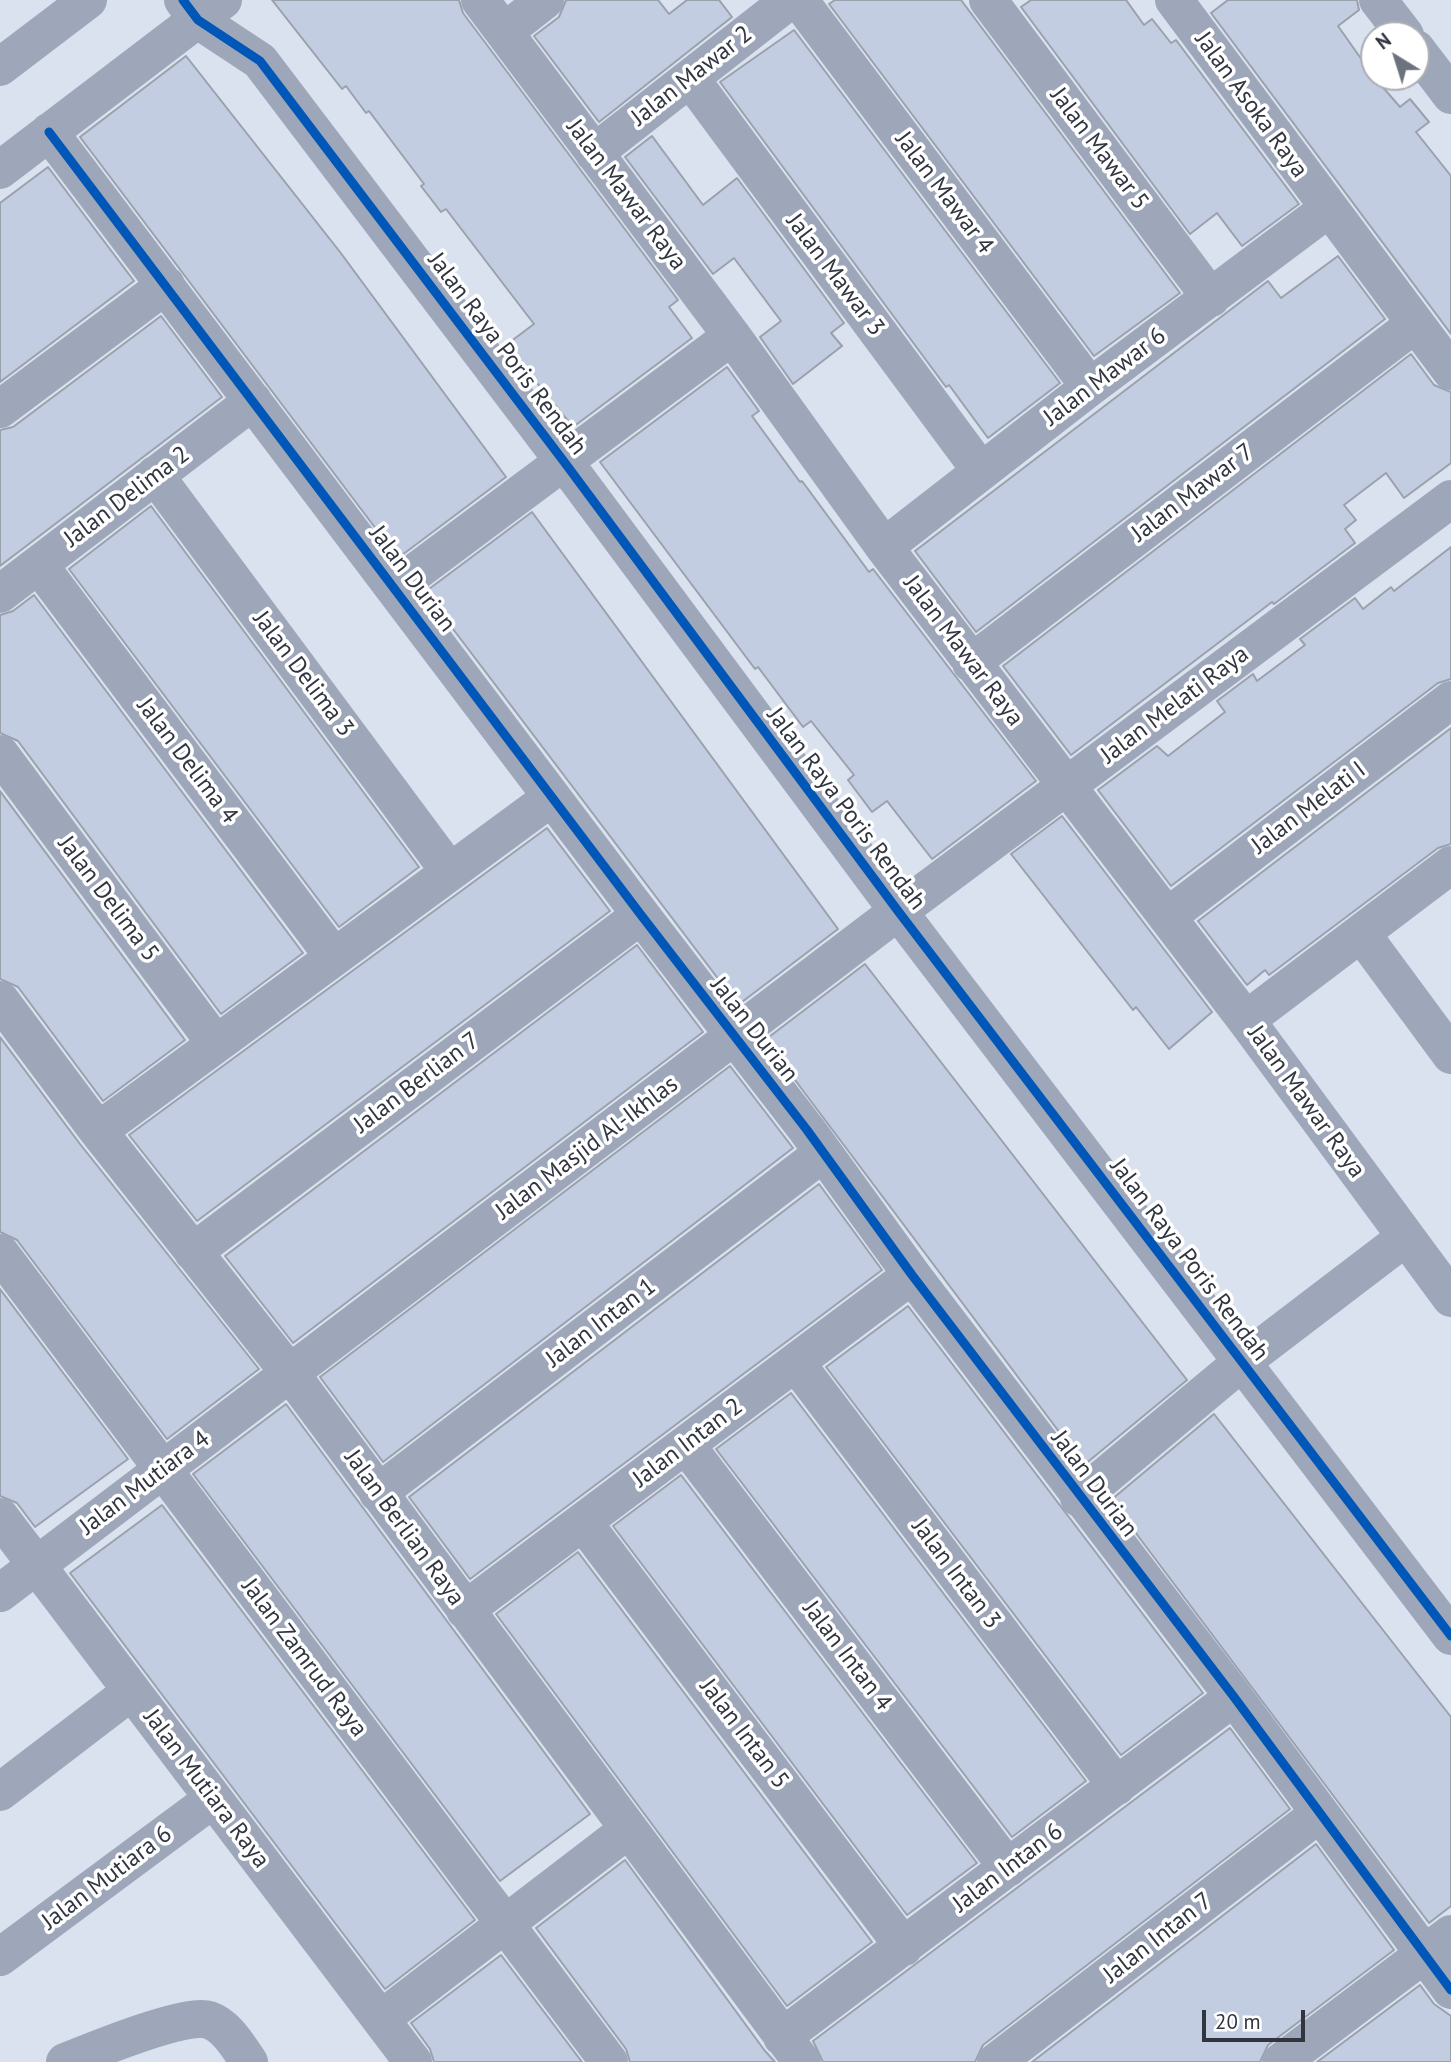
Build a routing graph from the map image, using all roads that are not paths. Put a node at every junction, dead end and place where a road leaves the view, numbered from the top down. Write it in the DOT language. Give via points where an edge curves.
graph roads {
  1 [pos="88,0"];
  2 [pos="242,0"];
  3 [pos="480,0"];
  4 [pos="545,0"];
  5 [pos="790,0"];
  6 [pos="799,0"];
  7 [pos="988,0"];
  8 [pos="1378,0"];
  9 [pos="1186,4"];
  10 [pos="201,7"];
  11 [pos="1394,21"];
  12 [pos="504,32"];
  13 [pos="260,61"];
  14 [pos="0,67"];
  15 [pos="1430,67"];
  16 [pos="690,78"];
  17 [pos="1451,95"];
  18 [pos="49,132"];
  19 [pos="594,153"];
  20 [pos="0,170"];
  21 [pos="1328,209"];
  22 [pos="166,285"];
  23 [pos="1211,299"];
  24 [pos="1415,324"];
  25 [pos="732,335"];
  26 [pos="1451,371"];
  27 [pos="1090,387"];
  28 [pos="253,401"];
  29 [pos="0,409"];
  30 [pos="565,463"];
  31 [pos="981,471"];
  32 [pos="155,475"];
  33 [pos="1451,499"];
  34 [pos="884,547"];
  35 [pos="39,565"];
  36 [pos="394,588"];
  37 [pos="0,594"];
  38 [pos="971,663"];
  39 [pos="1451,699"];
  40 [pos="0,754"];
  41 [pos="1066,786"];
  42 [pos="552,797"];
  43 [pos="1451,865"];
  44 [pos="450,872"];
  45 [pos="640,915"];
  46 [pos="891,917"];
  47 [pos="1167,917"];
  48 [pos="1361,933"];
  49 [pos="334,957"];
  50 [pos="0,1000"];
  51 [pos="1245,1020"];
  52 [pos="734,1036"];
  53 [pos="216,1044"];
  54 [pos="1451,1055"];
  55 [pos="98,1132"];
  56 [pos="823,1153"];
  57 [pos="1406,1237"];
  58 [pos="193,1252"];
  59 [pos="0,1253"];
  60 [pos="912,1275"];
  61 [pos="1451,1298"];
  62 [pos="1242,1362"];
  63 [pos="796,1363"];
  64 [pos="291,1374"];
  65 [pos="686,1445"];
  66 [pos="163,1470"];
  67 [pos="378,1493"];
  68 [pos="1079,1498"];
  69 [pos="0,1517"];
  70 [pos="583,1522"];
  71 [pos="36,1566"];
  72 [pos="0,1592"];
  73 [pos="465,1610"];
  74 [pos="1451,1636"];
  75 [pos="132,1691"];
  76 [pos="1234,1697"];
  77 [pos="1116,1786"];
  78 [pos="0,1791"];
  79 [pos="213,1799"];
  80 [pos="1320,1813"];
  81 [pos="629,1829"];
  82 [pos="1008,1868"];
  83 [pos="504,1924"];
  84 [pos="1438,1944"];
  85 [pos="904,1947"];
  86 [pos="0,1957"];
  87 [pos="1451,1990"];
  88 [pos="381,2019"];
  89 [pos="792,2049"];
  90 [pos="65,2062"];
  91 [pos="249,2062"];
  92 [pos="413,2062"];
  93 [pos="609,2062"];
  94 [pos="996,2062"];
  95 [pos="1281,2062"];
  1 -- 14 [label="street"];
  2 -- 13 [label="street, Jalan Raya Poris Rendah"];
  3 -- 12 [label="street, Jalan Mawar Raya"];
  4 -- 12 [label="street"];
  5 -- 16 [label="street, Jalan Mawar 2"];
  6 -- 27 [label="street, Jalan Mawar 4"];
  7 -- 23 [label="street, Jalan Mawar 5"];
  8 -- 11 [label="street"];
  9 -- 21 [label="street, Jalan Asoka Raya"];
  10 -- 13 [label="street, Jalan Raya Poris Rendah"];
  10 -- 18 [label="street"];
  12 -- 19 [label="street, Jalan Mawar Raya"];
  13 -- 30 [label="street, Jalan Raya Poris Rendah"];
  15 -- 17 [label="street"];
  16 -- 19 [label="street, Jalan Mawar 2"];
  16 -- 31 [label="street, Jalan Mawar 3"];
  18 -- 20 [label="street"];
  18 -- 22 [label="street, Jalan Durian"];
  19 -- 25 [label="street, Jalan Mawar Raya"];
  21 -- 23 [label="street, Jalan Mawar 6"];
  21 -- 24 [label="street, Jalan Asoka Raya"];
  22 -- 28 [label="street, Jalan Durian"];
  22 -- 29 [label="street"];
  23 -- 27 [label="street, Jalan Mawar 6"];
  24 -- 26 [label="street, Jalan Asoka Raya"];
  24 -- 38 [label="street, Jalan Mawar 7"];
  25 -- 30 [label="street"];
  25 -- 34 [label="street, Jalan Mawar Raya"];
  27 -- 31 [label="street, Jalan Mawar 6"];
  28 -- 32 [label="street, Jalan Delima 2"];
  28 -- 36 [label="street, Jalan Durian"];
  30 -- 36 [label="street"];
  30 -- 46 [label="street, Jalan Raya Poris Rendah"];
  31 -- 34 [label="street, Jalan Mawar 6"];
  32 -- 35 [label="street, Jalan Delima 2"];
  32 -- 44 [label="street, Jalan Delima 3"];
  33 -- 41 [label="street, Jalan Melati Raya"];
  34 -- 38 [label="street, Jalan Mawar Raya"];
  35 -- 37 [label="street, Jalan Delima 2"];
  35 -- 49 [label="street, Jalan Delima 4"];
  36 -- 42 [label="street, Jalan Durian"];
  38 -- 41 [label="street, Jalan Mawar Raya"];
  39 -- 47 [label="street, Jalan Melati I"];
  40 -- 53 [label="street, Jalan Delima 5"];
  41 -- 46 [label="street, Jalan Melati Raya"];
  41 -- 47 [label="street, Jalan Mawar Raya"];
  42 -- 44 [label="street"];
  42 -- 45 [label="street, Jalan Durian"];
  43 -- 48 [label="street"];
  44 -- 49 [label="street"];
  45 -- 52 [label="street, Jalan Durian"];
  45 -- 58 [label="street, Jalan Berlian 7"];
  46 -- 52 [label="street, Jalan Masjid Al-Ikhlas"];
  46 -- 62 [label="street, Jalan Raya Poris Rendah"];
  47 -- 51 [label="street, Jalan Mawar Raya"];
  48 -- 51 [label="street"];
  48 -- 54 [label="street"];
  49 -- 53 [label="street"];
  50 -- 55 [label="street, Jalan Berlian Raya"];
  51 -- 57 [label="street, Jalan Mawar Raya"];
  52 -- 56 [label="street, Jalan Durian"];
  52 -- 64 [label="street, Jalan Masjid Al-Ikhlas"];
  53 -- 55 [label="street"];
  55 -- 58 [label="street, Jalan Berlian Raya"];
  56 -- 60 [label="street, Jalan Durian"];
  56 -- 67 [label="street, Jalan Intan 1"];
  57 -- 61 [label="street, Jalan Mawar Raya"];
  57 -- 62 [label="street"];
  58 -- 64 [label="street, Jalan Berlian Raya"];
  59 -- 66 [label="street, Jalan Zamrud Raya"];
  60 -- 63 [label="street, Jalan Intan 2"];
  60 -- 68 [label="street, Jalan Durian"];
  62 -- 68 [label="street"];
  62 -- 74 [label="street, Jalan Raya Poris Rendah"];
  63 -- 65 [label="street, Jalan Intan 2"];
  63 -- 77 [label="street, Jalan Intan 3"];
  64 -- 66 [label="street, Jalan Mutiara 4"];
  64 -- 67 [label="street, Jalan Berlian Raya"];
  65 -- 70 [label="street, Jalan Intan 2"];
  65 -- 82 [label="street, Jalan Intan 4"];
  66 -- 71 [label="street, Jalan Mutiara 4"];
  66 -- 83 [label="street, Jalan Zamrud Raya"];
  67 -- 73 [label="street, Jalan Berlian Raya"];
  68 -- 76 [label="street, Jalan Durian"];
  69 -- 71 [label="street, Jalan Mutiara Raya"];
  70 -- 73 [label="street, Jalan Intan 2"];
  70 -- 85 [label="street, Jalan Intan 5"];
  71 -- 72 [label="street, Jalan Mutiara 4"];
  71 -- 75 [label="street, Jalan Mutiara Raya"];
  73 -- 81 [label="street, Jalan Berlian Raya"];
  75 -- 78 [label="street"];
  75 -- 79 [label="street, Jalan Mutiara Raya"];
  76 -- 77 [label="street, Jalan Intan 6"];
  76 -- 80 [label="street, Jalan Durian"];
  77 -- 82 [label="street, Jalan Intan 6"];
  79 -- 86 [label="street, Jalan Mutiara 6"];
  79 -- 88 [label="street, Jalan Mutiara Raya"];
  80 -- 84 [label="street, Jalan Durian"];
  80 -- 94 [label="street, Jalan Intan 7"];
  81 -- 83 [label="street"];
  81 -- 89 [label="street, Jalan Berlian Raya"];
  82 -- 85 [label="street, Jalan Intan 6"];
  83 -- 88 [label="street"];
  83 -- 93 [label="street, Jalan Zamrud Raya"];
  84 -- 87 [label="street, Jalan Durian"];
  84 -- 95 [label="street"];
  85 -- 89 [label="street, Jalan Intan 6"];
  88 -- 92 [label="street, Jalan Mutiara Raya"];
  90 -- 91 [label="street" via="131,2037 192,2019 209,2019 227,2032"];
}
